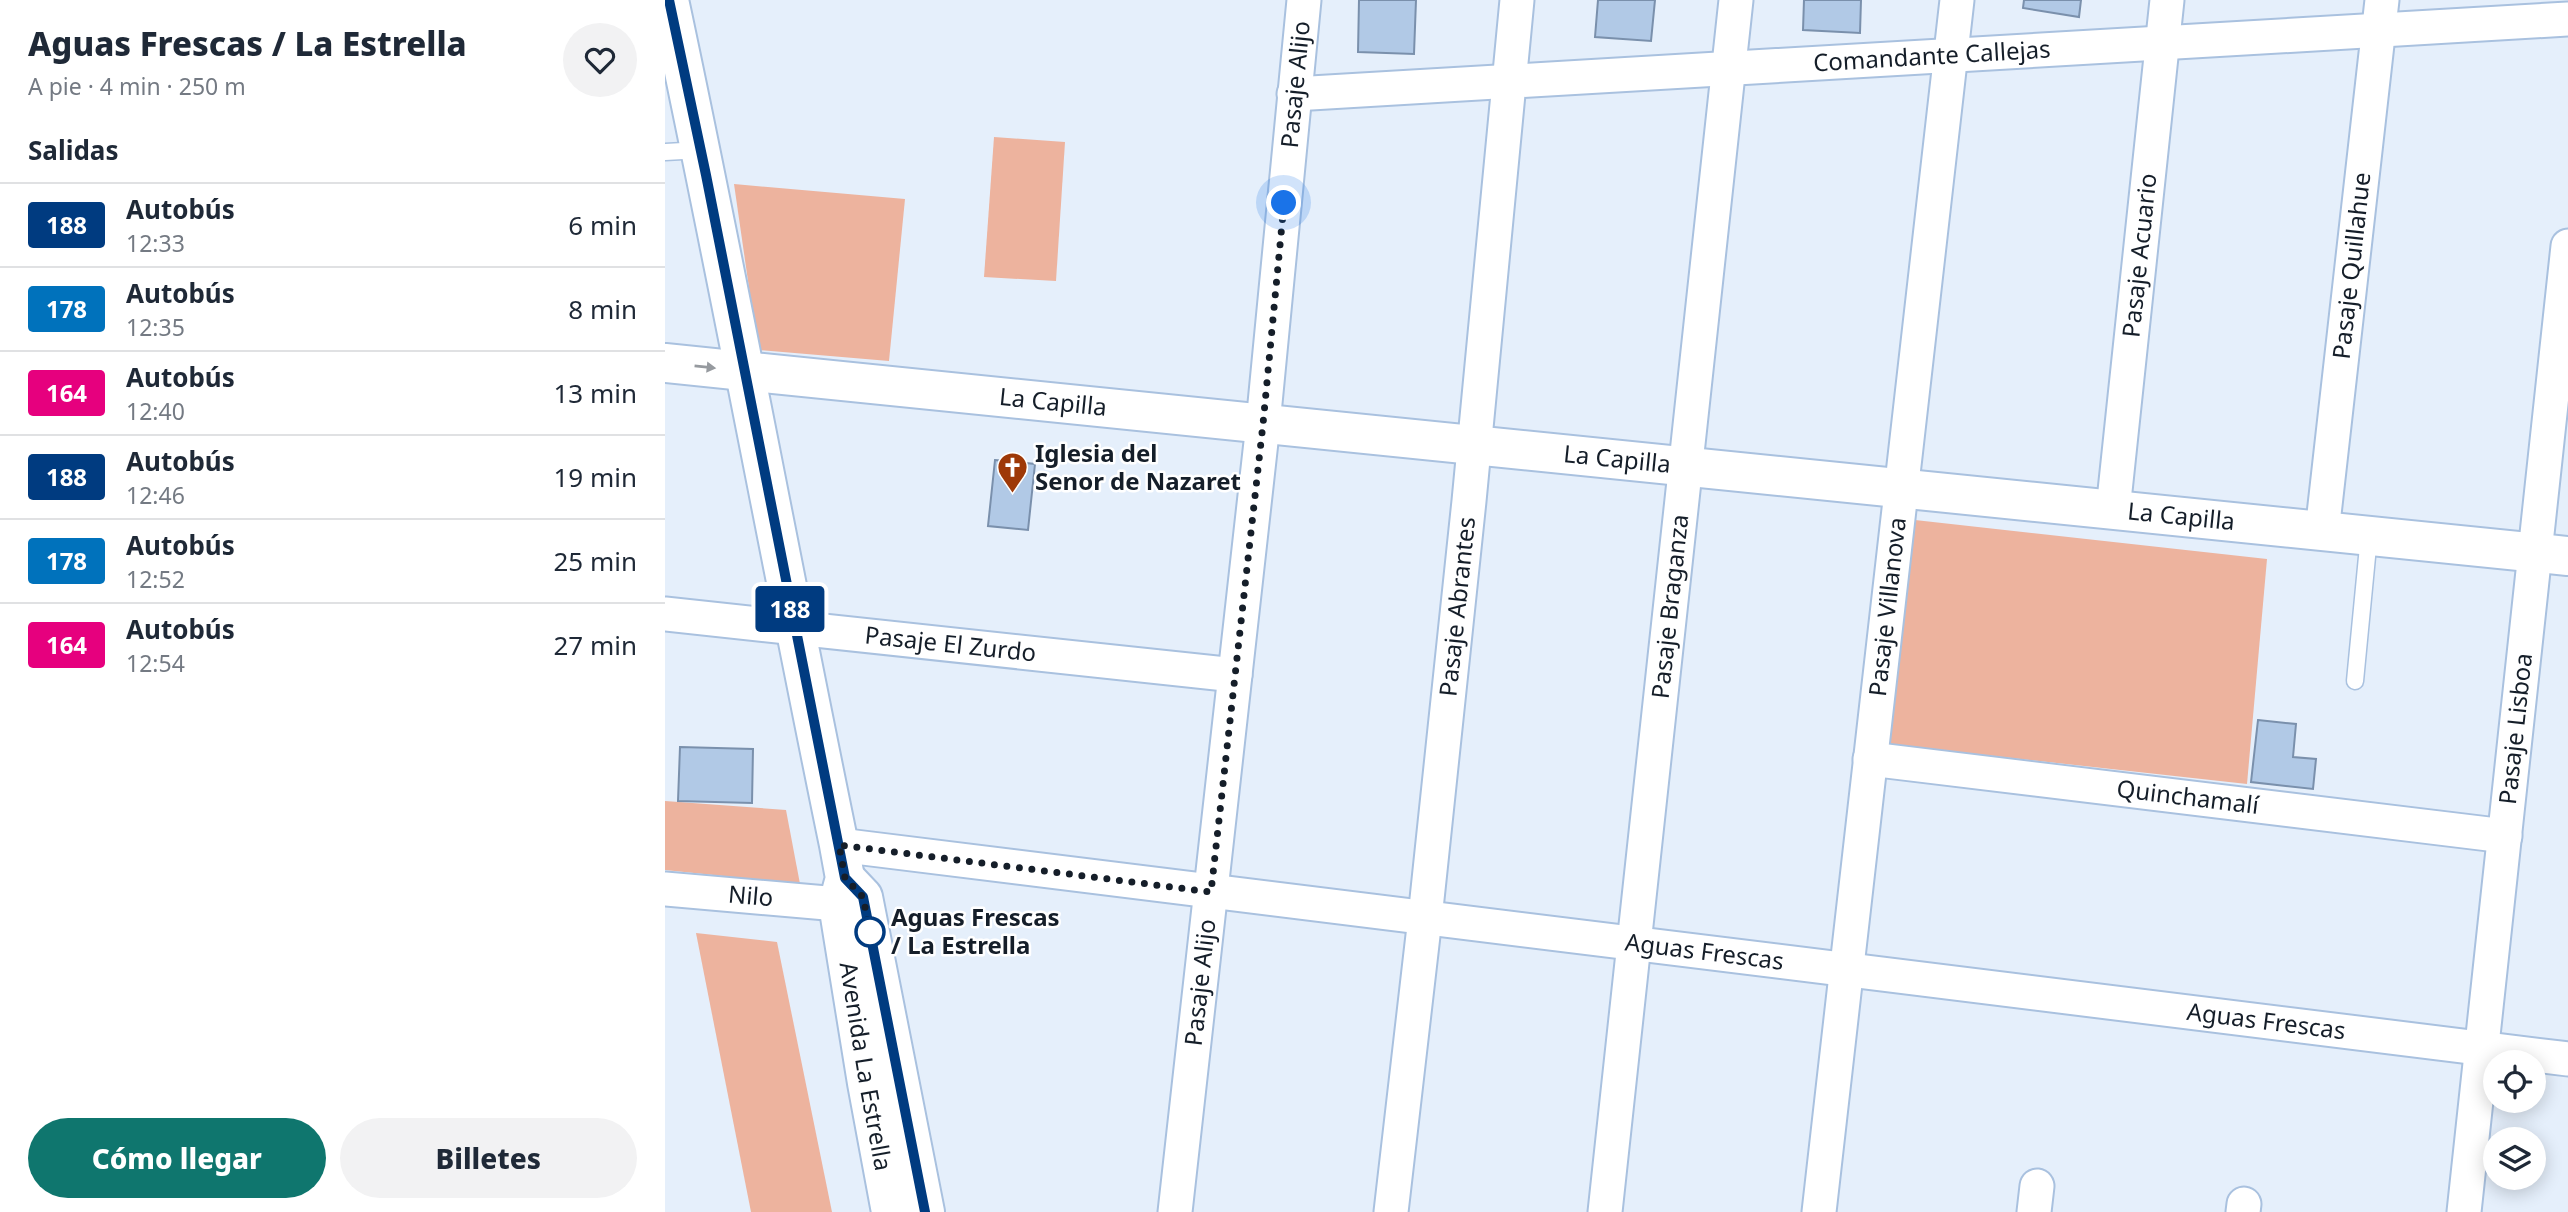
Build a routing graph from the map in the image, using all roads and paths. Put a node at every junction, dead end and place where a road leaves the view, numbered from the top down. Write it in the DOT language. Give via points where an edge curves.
graph roads {
  1 [pos="669,0"];
  2 [pos="1304,0"];
  3 [pos="1517,0"];
  4 [pos="1736,0"];
  5 [pos="1957,0"];
  6 [pos="2167,0"];
  7 [pos="2380,16"];
  8 [pos="2568,19"];
  9 [pos="2163,43"];
  10 [pos="1950,56"];
  11 [pos="1728,68"];
  12 [pos="1511,81"];
  13 [pos="1294,94"];
  14 [pos="683,151"];
  15 [pos="2568,246"];
  16 [pos="665,363"];
  17 [pos="745,372"];
  18 [pos="1263,424"];
  19 [pos="1475,446"];
  20 [pos="1687,467"];
  21 [pos="1901,489"];
  22 [pos="2113,510"];
  23 [pos="2322,532"];
  24 [pos="2369,536"];
  25 [pos="2551,555"];
  26 [pos="665,614"];
  27 [pos="794,628"];
  28 [pos="1235,675"];
  29 [pos="2355,681"];
  30 [pos="1870,759"];
  31 [pos="2504,836"];
  32 [pos="840,876"];
  33 [pos="665,889"];
  34 [pos="1211,892"];
  35 [pos="1425,918"];
  36 [pos="1634,944"];
  37 [pos="1846,970"];
  38 [pos="2482,1048"];
  39 [pos="2568,1059"];
  40 [pos="891,1212"];
  41 [pos="925,1212"];
  42 [pos="1175,1212"];
  43 [pos="1391,1212"];
  44 [pos="1605,1212"];
  45 [pos="1819,1212"];
  46 [pos="2465,1212"];
  1 -- 14 [label="street, Avenida La Estrella"];
  2 -- 13 [label="street, Pasaje Alijo"];
  3 -- 12 [label="street, Pasaje Abrantes"];
  4 -- 11 [label="street, Pasaje Braganza"];
  5 -- 10 [label="street, Pasaje Villanova"];
  6 -- 9 [label="street, Pasaje Acuario"];
  7 -- 8 [label="street, Comandante Callejas"];
  7 -- 9 [label="street, Comandante Callejas"];
  7 -- 23 [label="street, Pasaje Quillahue"];
  9 -- 10 [label="street, Comandante Callejas"];
  9 -- 22 [label="street, Pasaje Acuario"];
  10 -- 11 [label="street, Comandante Callejas"];
  10 -- 21 [label="street, Pasaje Villanova"];
  11 -- 12 [label="street, Comandante Callejas"];
  11 -- 20 [label="street, Pasaje Braganza"];
  12 -- 13 [label="street, Comandante Callejas"];
  12 -- 19 [label="street, Pasaje Abrantes"];
  13 -- 18 [label="street, Pasaje Alijo"];
  14 -- 17 [label="street, Avenida La Estrella"];
  15 -- 25 [label="street, Pasaje Lisboa"];
  16 -- 17 [label="street, La Capilla, one-way"];
  17 -- 18 [label="street, La Capilla"];
  17 -- 27 [label="street, Avenida La Estrella"];
  18 -- 19 [label="street, La Capilla"];
  18 -- 28 [label="street, Pasaje Alijo"];
  19 -- 20 [label="street, La Capilla"];
  19 -- 35 [label="street, Pasaje Abrantes"];
  20 -- 21 [label="street, La Capilla"];
  20 -- 36 [label="street, Pasaje Braganza"];
  21 -- 22 [label="street, La Capilla"];
  21 -- 30 [label="street, Pasaje Villanova"];
  22 -- 23 [label="street, La Capilla"];
  23 -- 24 [label="street, La Capilla"];
  24 -- 25 [label="street, La Capilla"];
  24 -- 29 [label="lane"];
  25 -- 31 [label="street, Pasaje Lisboa"];
  26 -- 27 [label="street, Pasaje El Zurdo"];
  27 -- 28 [label="street, Pasaje El Zurdo"];
  27 -- 32 [label="street, Avenida La Estrella"];
  28 -- 34 [label="street, Pasaje Alijo"];
  30 -- 31 [label="street, Quinchamalí"];
  30 -- 37 [label="street, Pasaje Villanova"];
  31 -- 38 [label="street, Pasaje Lisboa"];
  32 -- 33 [label="street, Nilo"];
  32 -- 34 [label="street, Aguas Frescas"];
  32 -- 40 [label="street, Avenida La Estrella" via="867,1083"];
  32 -- 41 [label="street, Avenida La Estrella" via="863,897"];
  34 -- 35 [label="street, Aguas Frescas"];
  34 -- 42 [label="street, Pasaje Alijo"];
  35 -- 36 [label="street, Aguas Frescas"];
  35 -- 43 [label="street, Pasaje Abrantes"];
  36 -- 37 [label="street, Aguas Frescas"];
  36 -- 44 [label="street, Pasaje Braganza"];
  37 -- 38 [label="street, Aguas Frescas"];
  37 -- 45 [label="street, Pasaje Villanova"];
  38 -- 39 [label="street, Aguas Frescas"];
  38 -- 46 [label="street, Pasaje Lisboa"];
}
